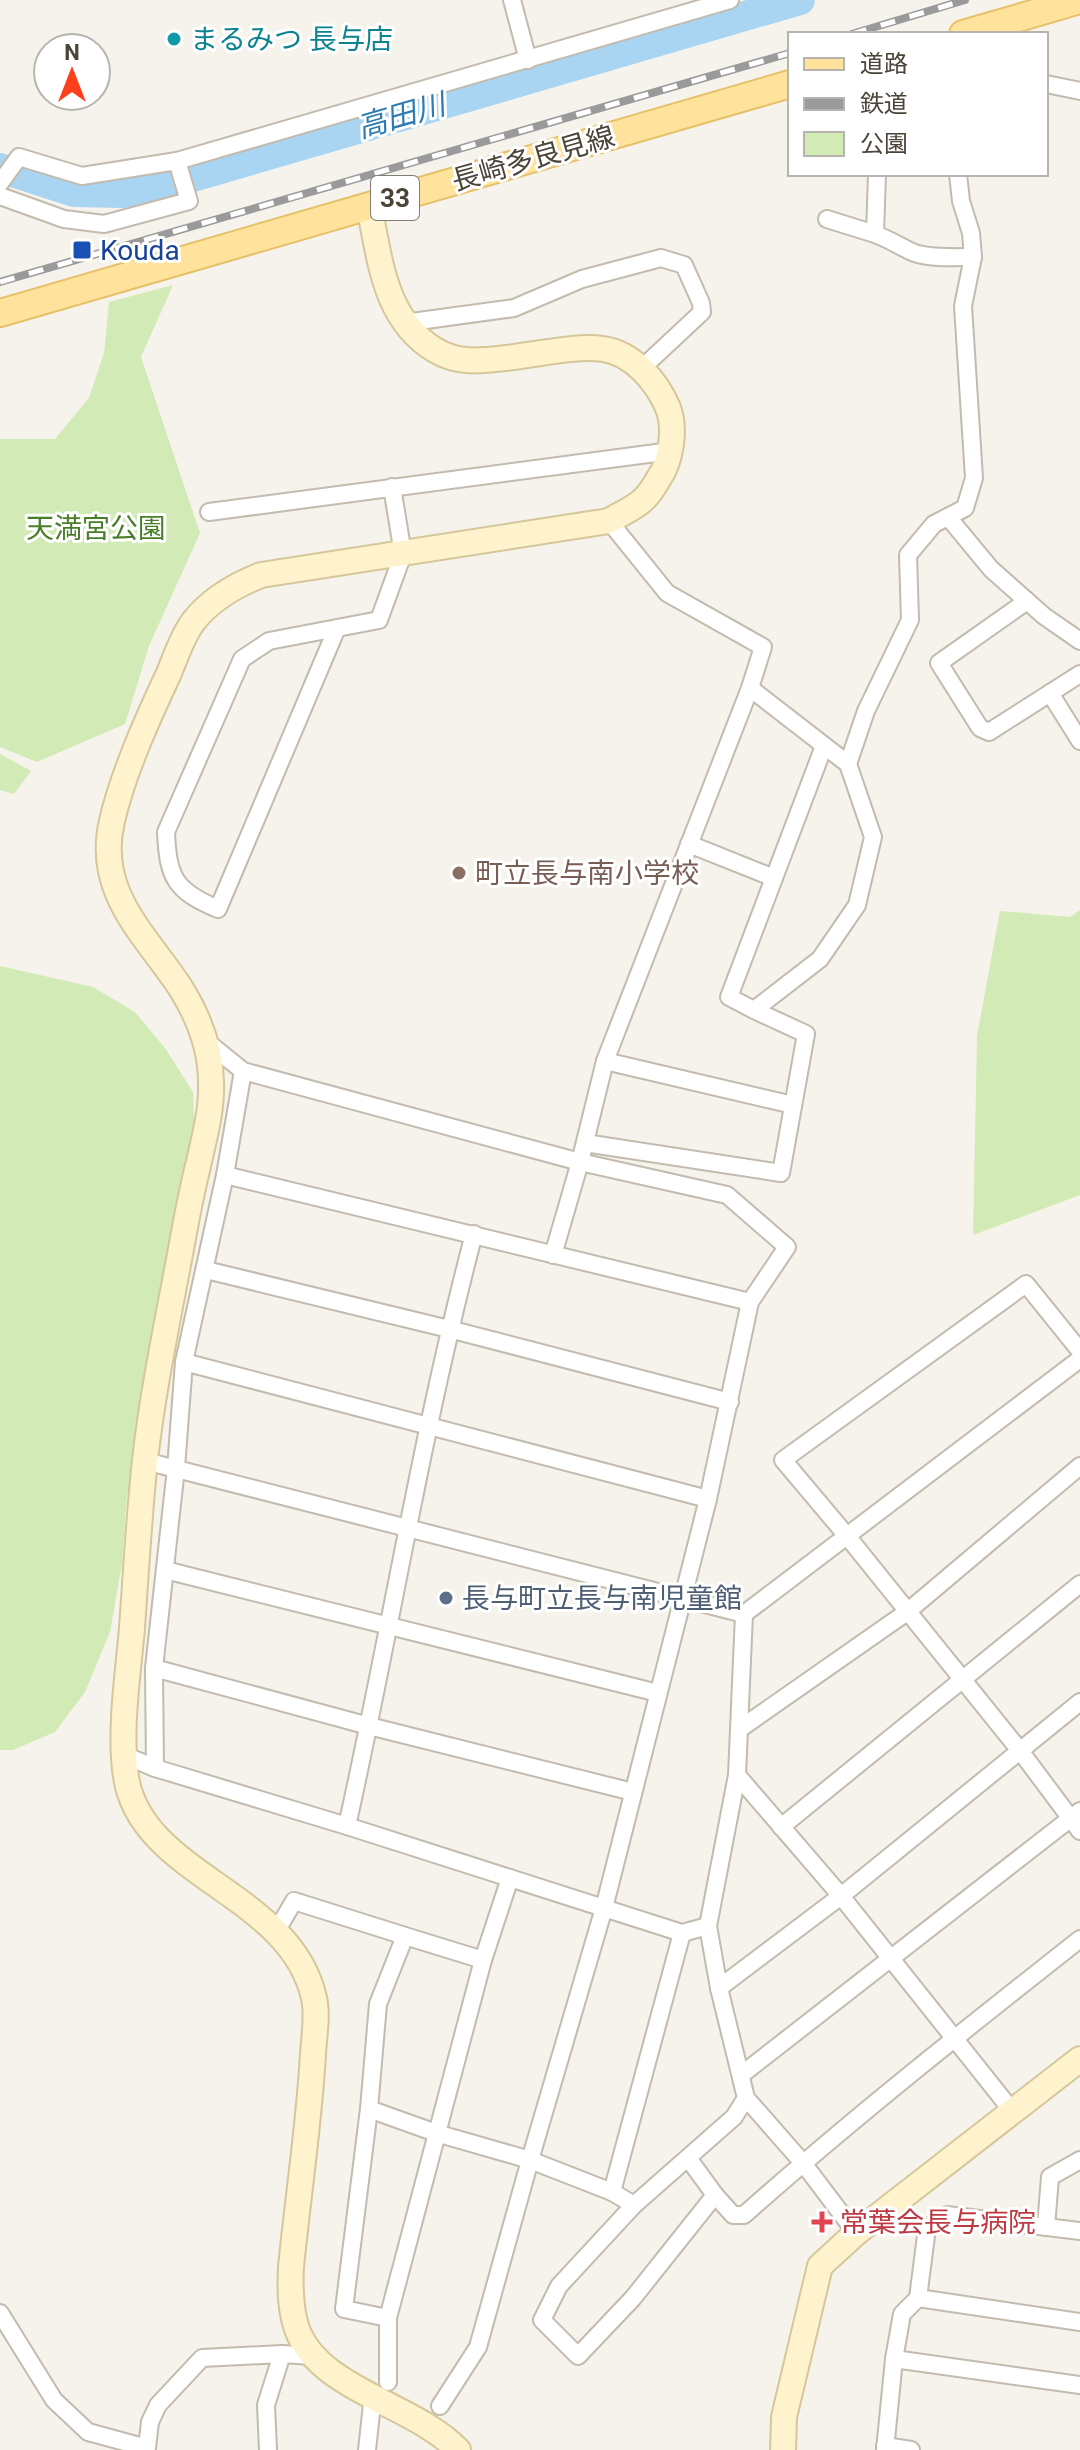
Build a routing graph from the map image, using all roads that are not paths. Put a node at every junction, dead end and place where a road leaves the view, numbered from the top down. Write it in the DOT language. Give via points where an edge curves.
graph roads {
  1 [pos="512,0"];
  2 [pos="730,0"];
  3 [pos="1080,0"];
  4 [pos="970,32"];
  5 [pos="528,60"];
  6 [pos="1048,84"];
  7 [pos="788,85"];
  8 [pos="1080,91"];
  9 [pos="177,161"];
  10 [pos="877,176"];
  11 [pos="958,176"];
  12 [pos="0,183"];
  13 [pos="0,196"];
  14 [pos="369,206"];
  15 [pos="827,219"];
  16 [pos="875,234"];
  17 [pos="973,257"];
  18 [pos="0,313"];
  19 [pos="404,323"];
  20 [pos="641,369"];
  21 [pos="671,451"];
  22 [pos="392,487"];
  23 [pos="209,512"];
  24 [pos="948,517"];
  25 [pos="609,521"];
  26 [pos="403,554"];
  27 [pos="1027,601"];
  28 [pos="337,628"];
  29 [pos="1080,641"];
  30 [pos="1080,674"];
  31 [pos="750,688"];
  32 [pos="1050,693"];
  33 [pos="1080,741"];
  34 [pos="824,746"];
  35 [pos="848,764"];
  36 [pos="689,844"];
  37 [pos="774,878"];
  38 [pos="754,1010"];
  39 [pos="206,1041"];
  40 [pos="605,1061"];
  41 [pos="243,1071"];
  42 [pos="793,1105"];
  43 [pos="585,1143"];
  44 [pos="580,1162"];
  45 [pos="225,1175"];
  46 [pos="474,1234"];
  47 [pos="553,1255"];
  48 [pos="206,1270"];
  49 [pos="750,1302"];
  50 [pos="449,1329"];
  51 [pos="1080,1351"];
  52 [pos="1080,1359"];
  53 [pos="184,1362"];
  54 [pos="730,1402"];
  55 [pos="429,1426"];
  56 [pos="145,1461"];
  57 [pos="1080,1466"];
  58 [pos="176,1468"];
  59 [pos="708,1499"];
  60 [pos="407,1528"];
  61 [pos="847,1536"];
  62 [pos="165,1570"];
  63 [pos="1080,1584"];
  64 [pos="683,1597"];
  65 [pos="907,1612"];
  66 [pos="744,1614"];
  67 [pos="388,1626"];
  68 [pos="154,1668"];
  69 [pos="962,1680"];
  70 [pos="658,1693"];
  71 [pos="1080,1702"];
  72 [pos="369,1726"];
  73 [pos="741,1728"];
  74 [pos="1021,1752"];
  75 [pos="124,1755"];
  76 [pos="155,1768"];
  77 [pos="737,1775"];
  78 [pos="633,1792"];
  79 [pos="1077,1820"];
  80 [pos="347,1826"];
  81 [pos="781,1827"];
  82 [pos="510,1878"];
  83 [pos="841,1896"];
  84 [pos="604,1908"];
  85 [pos="708,1926"];
  86 [pos="277,1930"];
  87 [pos="682,1933"];
  88 [pos="405,1936"];
  89 [pos="1080,1939"];
  90 [pos="890,1959"];
  91 [pos="483,1960"];
  92 [pos="719,1988"];
  93 [pos="953,2039"];
  94 [pos="1080,2059"];
  95 [pos="741,2075"];
  96 [pos="746,2098"];
  97 [pos="369,2109"];
  98 [pos="1013,2112"];
  99 [pos="436,2133"];
  100 [pos="688,2158"];
  101 [pos="530,2160"];
  102 [pos="1080,2160"];
  103 [pos="803,2163"];
  104 [pos="612,2192"];
  105 [pos="715,2195"];
  106 [pos="634,2205"];
  107 [pos="1046,2227"];
  108 [pos="1080,2231"];
  109 [pos="856,2233"];
  110 [pos="918,2298"];
  111 [pos="0,2313"];
  112 [pos="388,2318"];
  113 [pos="1080,2322"];
  114 [pos="282,2354"];
  115 [pos="313,2356"];
  116 [pos="894,2359"];
  117 [pos="1080,2385"];
  118 [pos="380,2389"];
  119 [pos="440,2406"];
  120 [pos="885,2448"];
  121 [pos="268,2450"];
  122 [pos="367,2450"];
  123 [pos="458,2450"];
  124 [pos="783,2450"];
  125 [pos="911,2450"];
  1 -- 5 [label="street"];
  2 -- 5 [label="street"];
  3 -- 4 [label="main road"];
  5 -- 9 [label="street"];
  6 -- 8 [label="street"];
  7 -- 14 [label="main road, 長崎多良見線 / 33"];
  9 -- 12 [label="street" via="82,176 19,157"];
  9 -- 13 [label="street" via="189,201 104,224 64,219"];
  10 -- 16 [label="street"];
  11 -- 17 [label="street"];
  14 -- 18 [label="main road, 長崎多良見線 / 33"];
  14 -- 19 [label="street" via="387,292"];
  15 -- 16 [label="street"];
  16 -- 17 [label="street" via="911,252"];
  17 -- 24 [label="street" via="963,306 974,478 965,508"];
  19 -- 20 [label="street" via="436,351 470,362 602,349 621,354"];
  19 -- 20 [label="street" via="514,308 582,279 661,258 684,265 702,312"];
  20 -- 21 [label="street" via="659,389 670,413"];
  21 -- 22 [label="street"];
  21 -- 25 [label="street" via="667,467 644,500"];
  22 -- 23 [label="street"];
  22 -- 26 [label="street"];
  24 -- 27 [label="street" via="991,569"];
  24 -- 35 [label="street" via="934,524 908,555 910,620 866,711"];
  25 -- 26 [label="street"];
  25 -- 31 [label="street" via="667,593 763,647"];
  26 -- 28 [label="street" via="379,620"];
  26 -- 39 [label="street" via="261,575 241,584 190,626 145,725 111,824 114,886 179,986"];
  27 -- 29 [label="street"];
  27 -- 32 [label="street" via="939,663 980,728 989,732"];
  28 -- 28 [label="street" via="269,641 242,659 166,832 167,860 192,898 218,909"];
  30 -- 32 [label="street"];
  31 -- 34 [label="street"];
  31 -- 36 [label="street"];
  32 -- 33 [label="street"];
  34 -- 35 [label="street"];
  34 -- 37 [label="street"];
  35 -- 38 [label="street" via="873,837 857,905 820,959"];
  36 -- 37 [label="street"];
  36 -- 40 [label="street"];
  37 -- 38 [label="street" via="729,997"];
  38 -- 42 [label="street" via="806,1034"];
  39 -- 41 [label="street"];
  39 -- 56 [label="street" via="211,1084 207,1125"];
  40 -- 42 [label="street"];
  40 -- 43 [label="street"];
  41 -- 44 [label="street"];
  41 -- 45 [label="street"];
  42 -- 43 [label="street" via="781,1173"];
  43 -- 44 [label="street"];
  44 -- 47 [label="street"];
  44 -- 49 [label="street" via="727,1195 787,1247"];
  45 -- 46 [label="street"];
  45 -- 48 [label="street"];
  46 -- 47 [label="street"];
  46 -- 50 [label="street"];
  47 -- 49 [label="street"];
  48 -- 50 [label="street"];
  48 -- 53 [label="street"];
  49 -- 54 [label="street"];
  50 -- 54 [label="street"];
  50 -- 55 [label="street"];
  51 -- 61 [label="street" via="1026,1284 783,1460"];
  52 -- 61 [label="street"];
  53 -- 55 [label="street"];
  53 -- 58 [label="street"];
  54 -- 59 [label="street"];
  55 -- 59 [label="street"];
  55 -- 60 [label="street"];
  56 -- 58 [label="street"];
  56 -- 75 [label="street"];
  57 -- 65 [label="street"];
  58 -- 60 [label="street"];
  58 -- 62 [label="street"];
  59 -- 64 [label="street"];
  60 -- 64 [label="street"];
  60 -- 67 [label="street"];
  61 -- 65 [label="street"];
  61 -- 66 [label="street"];
  62 -- 67 [label="street"];
  62 -- 68 [label="street"];
  63 -- 69 [label="street"];
  64 -- 66 [label="street"];
  64 -- 70 [label="street"];
  65 -- 69 [label="street"];
  65 -- 73 [label="street"];
  66 -- 73 [label="street"];
  67 -- 70 [label="street"];
  67 -- 72 [label="street"];
  68 -- 72 [label="street"];
  68 -- 76 [label="street"];
  69 -- 74 [label="street"];
  69 -- 81 [label="street"];
  70 -- 78 [label="street"];
  71 -- 74 [label="street"];
  72 -- 78 [label="street"];
  72 -- 80 [label="street"];
  73 -- 77 [label="street"];
  74 -- 79 [label="street"];
  74 -- 83 [label="street"];
  75 -- 76 [label="street"];
  75 -- 86 [label="street" via="131,1798 147,1827"];
  76 -- 80 [label="street"];
  77 -- 81 [label="street"];
  77 -- 85 [label="street"];
  78 -- 84 [label="street"];
  79 -- 90 [label="street"];
  80 -- 82 [label="street"];
  81 -- 83 [label="street"];
  82 -- 84 [label="street"];
  82 -- 91 [label="street"];
  83 -- 90 [label="street"];
  83 -- 92 [label="street"];
  84 -- 87 [label="street"];
  84 -- 101 [label="street"];
  85 -- 87 [label="street"];
  85 -- 92 [label="street"];
  86 -- 88 [label="street" via="294,1901"];
  86 -- 115 [label="street" via="305,1971 316,2002 290,2296 297,2330"];
  87 -- 104 [label="street"];
  88 -- 91 [label="street"];
  88 -- 97 [label="street" via="378,2004"];
  89 -- 93 [label="street"];
  90 -- 93 [label="street"];
  90 -- 95 [label="street"];
  91 -- 99 [label="street"];
  92 -- 95 [label="street"];
  93 -- 98 [label="street"];
  93 -- 103 [label="street"];
  94 -- 98 [label="street"];
  95 -- 96 [label="street"];
  96 -- 100 [label="street" via="734,2117"];
  96 -- 103 [label="street"];
  97 -- 99 [label="street"];
  97 -- 112 [label="street" via="344,2309"];
  98 -- 109 [label="street"];
  99 -- 101 [label="street"];
  99 -- 112 [label="street"];
  100 -- 105 [label="street"];
  100 -- 106 [label="street"];
  101 -- 104 [label="street"];
  101 -- 119 [label="street" via="478,2347"];
  102 -- 107 [label="street" via="1050,2177"];
  103 -- 105 [label="street" via="744,2215 733,2215"];
  103 -- 109 [label="street"];
  104 -- 106 [label="street"];
  105 -- 106 [label="street" via="633,2298 578,2356 542,2320 559,2286"];
  107 -- 108 [label="street"];
  107 -- 110 [label="street" via="947,2215 927,2228"];
  109 -- 124 [label="street" via="820,2266 784,2417"];
  110 -- 113 [label="street"];
  110 -- 116 [label="street" via="902,2314"];
  111 -- 114 [label="street" via="54,2400 88,2432 147,2448 158,2405 202,2358"];
  112 -- 118 [label="street"];
  114 -- 115 [label="street"];
  114 -- 121 [label="street" via="266,2405"];
  115 -- 118 [label="street" via="332,2374"];
  116 -- 117 [label="street"];
  116 -- 120 [label="street"];
  118 -- 122 [label="street"];
  118 -- 123 [label="street"];
  120 -- 125 [label="street"];
}
